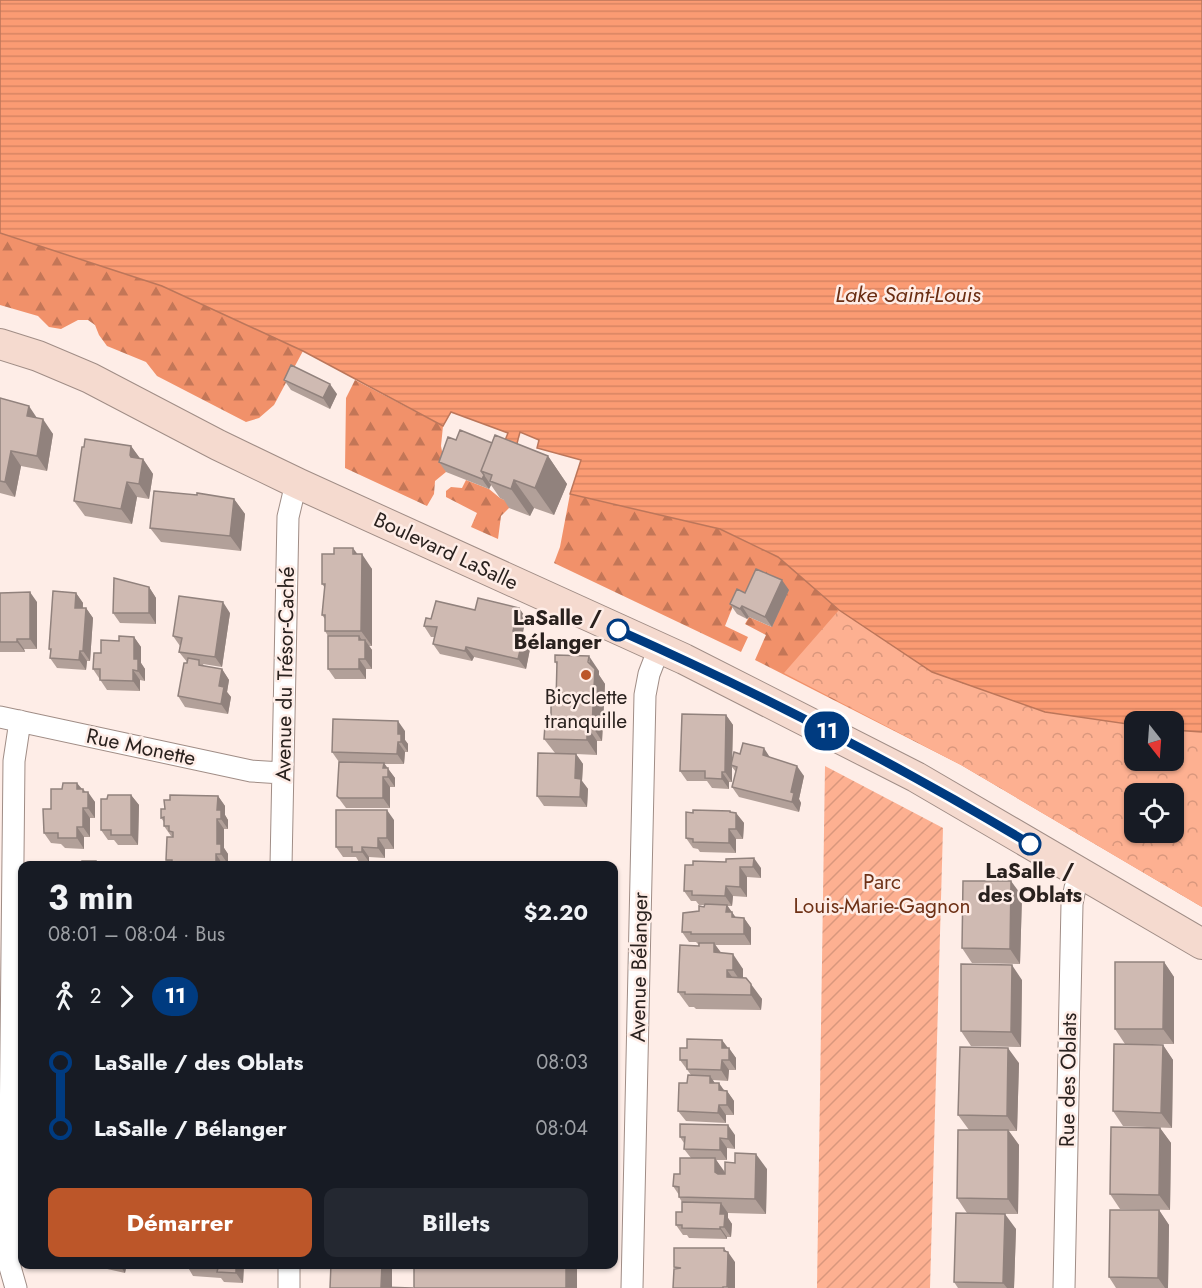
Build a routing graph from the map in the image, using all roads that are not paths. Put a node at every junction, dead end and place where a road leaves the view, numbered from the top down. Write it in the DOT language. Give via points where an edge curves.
graph roads {
  1 [pos="0,345"];
  2 [pos="299,484"];
  3 [pos="659,648"];
  4 [pos="10,719"];
  5 [pos="282,773"];
  6 [pos="281,861"];
  7 [pos="1082,875"];
  8 [pos="1202,944"];
  9 [pos="290,1269"];
  10 [pos="16,1288"];
  11 [pos="289,1288"];
  12 [pos="632,1288"];
  13 [pos="1064,1288"];
  1 -- 2 [label="main road, Boulevard LaSalle" via="90,378"];
  2 -- 3 [label="main road, Boulevard LaSalle"];
  2 -- 5 [label="street, Avenue du Trésor-Caché" via="288,517"];
  3 -- 7 [label="main road, Boulevard LaSalle" via="916,777"];
  3 -- 12 [label="street, Avenue Bélanger" via="645,695"];
  4 -- 5 [label="street, Rue Monette" via="243,769"];
  4 -- 10 [label="street" via="14,761 9,1239"];
  5 -- 6 [label="street, Avenue du Trésor-Caché"];
  7 -- 8 [label="main road, Boulevard LaSalle"];
  7 -- 13 [label="street, Rue des Oblats" via="1072,904"];
  9 -- 11 [label="street"];
}
